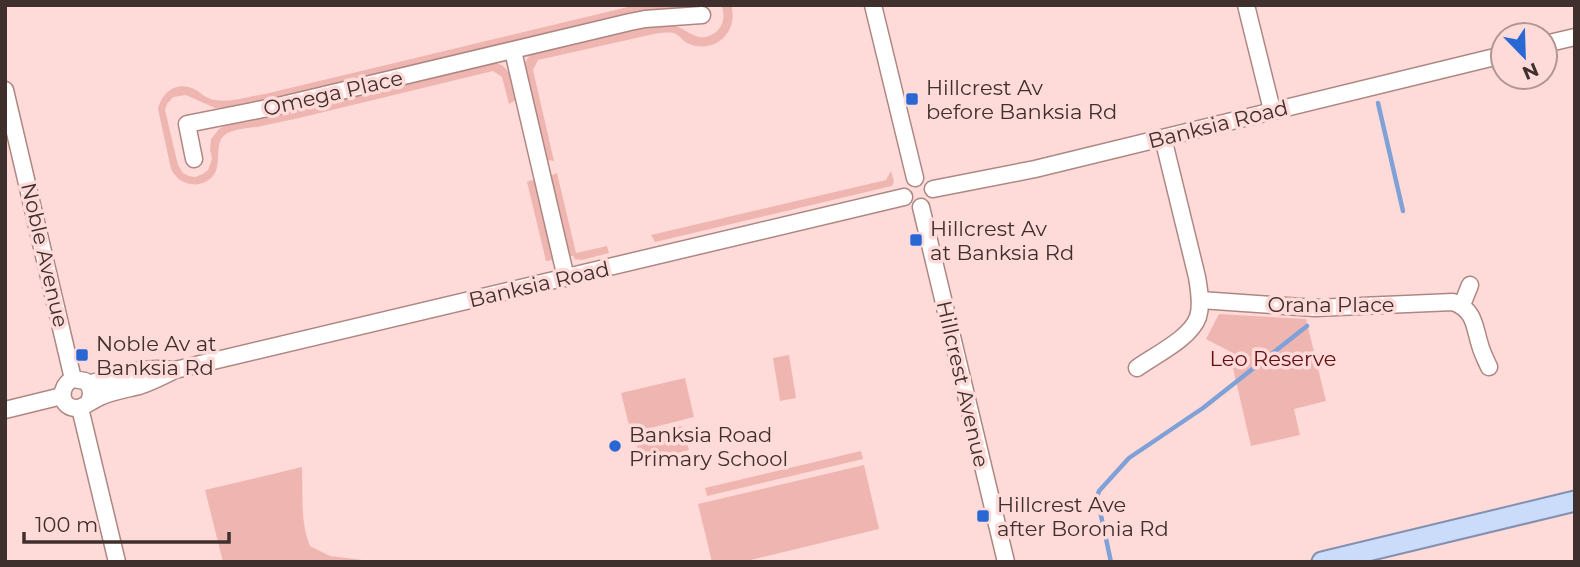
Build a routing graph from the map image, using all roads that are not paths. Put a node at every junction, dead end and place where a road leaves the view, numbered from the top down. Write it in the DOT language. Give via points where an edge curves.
graph roads {
  1 [pos="873,5"];
  2 [pos="1246,5"];
  3 [pos="702,15"];
  4 [pos="513,51"];
  5 [pos="1489,58"];
  6 [pos="5,90"];
  7 [pos="1272,110"];
  8 [pos="1163,138"];
  9 [pos="194,159"];
  10 [pos="915,178"];
  11 [pos="933,189"];
  12 [pos="904,197"];
  13 [pos="921,207"];
  14 [pos="566,278"];
  15 [pos="1470,285"];
  16 [pos="1200,300"];
  17 [pos="1461,305"];
  18 [pos="1137,368"];
  19 [pos="1489,368"];
  20 [pos="174,370"];
  21 [pos="81,381"];
  22 [pos="62,396"];
  23 [pos="85,404"];
  24 [pos="5,410"];
  25 [pos="1575,501"];
  26 [pos="117,562"];
  27 [pos="1006,562"];
  28 [pos="1322,562"];
  1 -- 10 [label="street"];
  2 -- 7 [label="street"];
  3 -- 4 [label="street, Omega Place" via="645,19"];
  4 -- 9 [label="street, Omega Place" via="187,124"];
  4 -- 14 [label="street"];
  5 -- 7 [label="street, Banksia Road"];
  6 -- 21 [label="street, Noble Avenue"];
  7 -- 8 [label="street, Banksia Road"];
  8 -- 11 [label="street, Banksia Road"];
  8 -- 16 [label="street"];
  10 -- 11 [label="street" via="924,179"];
  10 -- 12 [label="street" via="906,183"];
  11 -- 13 [label="street" via="932,198"];
  12 -- 13 [label="street"];
  12 -- 14 [label="street, Banksia Road"];
  13 -- 27 [label="street, Hillcrest Avenue"];
  14 -- 20 [label="street, Banksia Road"];
  15 -- 17 [label="street"];
  16 -- 17 [label="street, Orana Place" via="1315,307"];
  16 -- 18 [label="street" via="1192,328"];
  17 -- 19 [label="street" via="1472,318"];
  20 -- 21 [label="street, Banksia Road" via="146,368"];
  20 -- 23 [label="street, Banksia Road"];
  21 -- 22 [label="street" via="66,383"];
  21 -- 23 [label="street" via="91,392"];
  22 -- 23 [label="street" via="71,407"];
  22 -- 24 [label="street"];
  23 -- 26 [label="street"];
  25 -- 28 [label="main road"];
}
